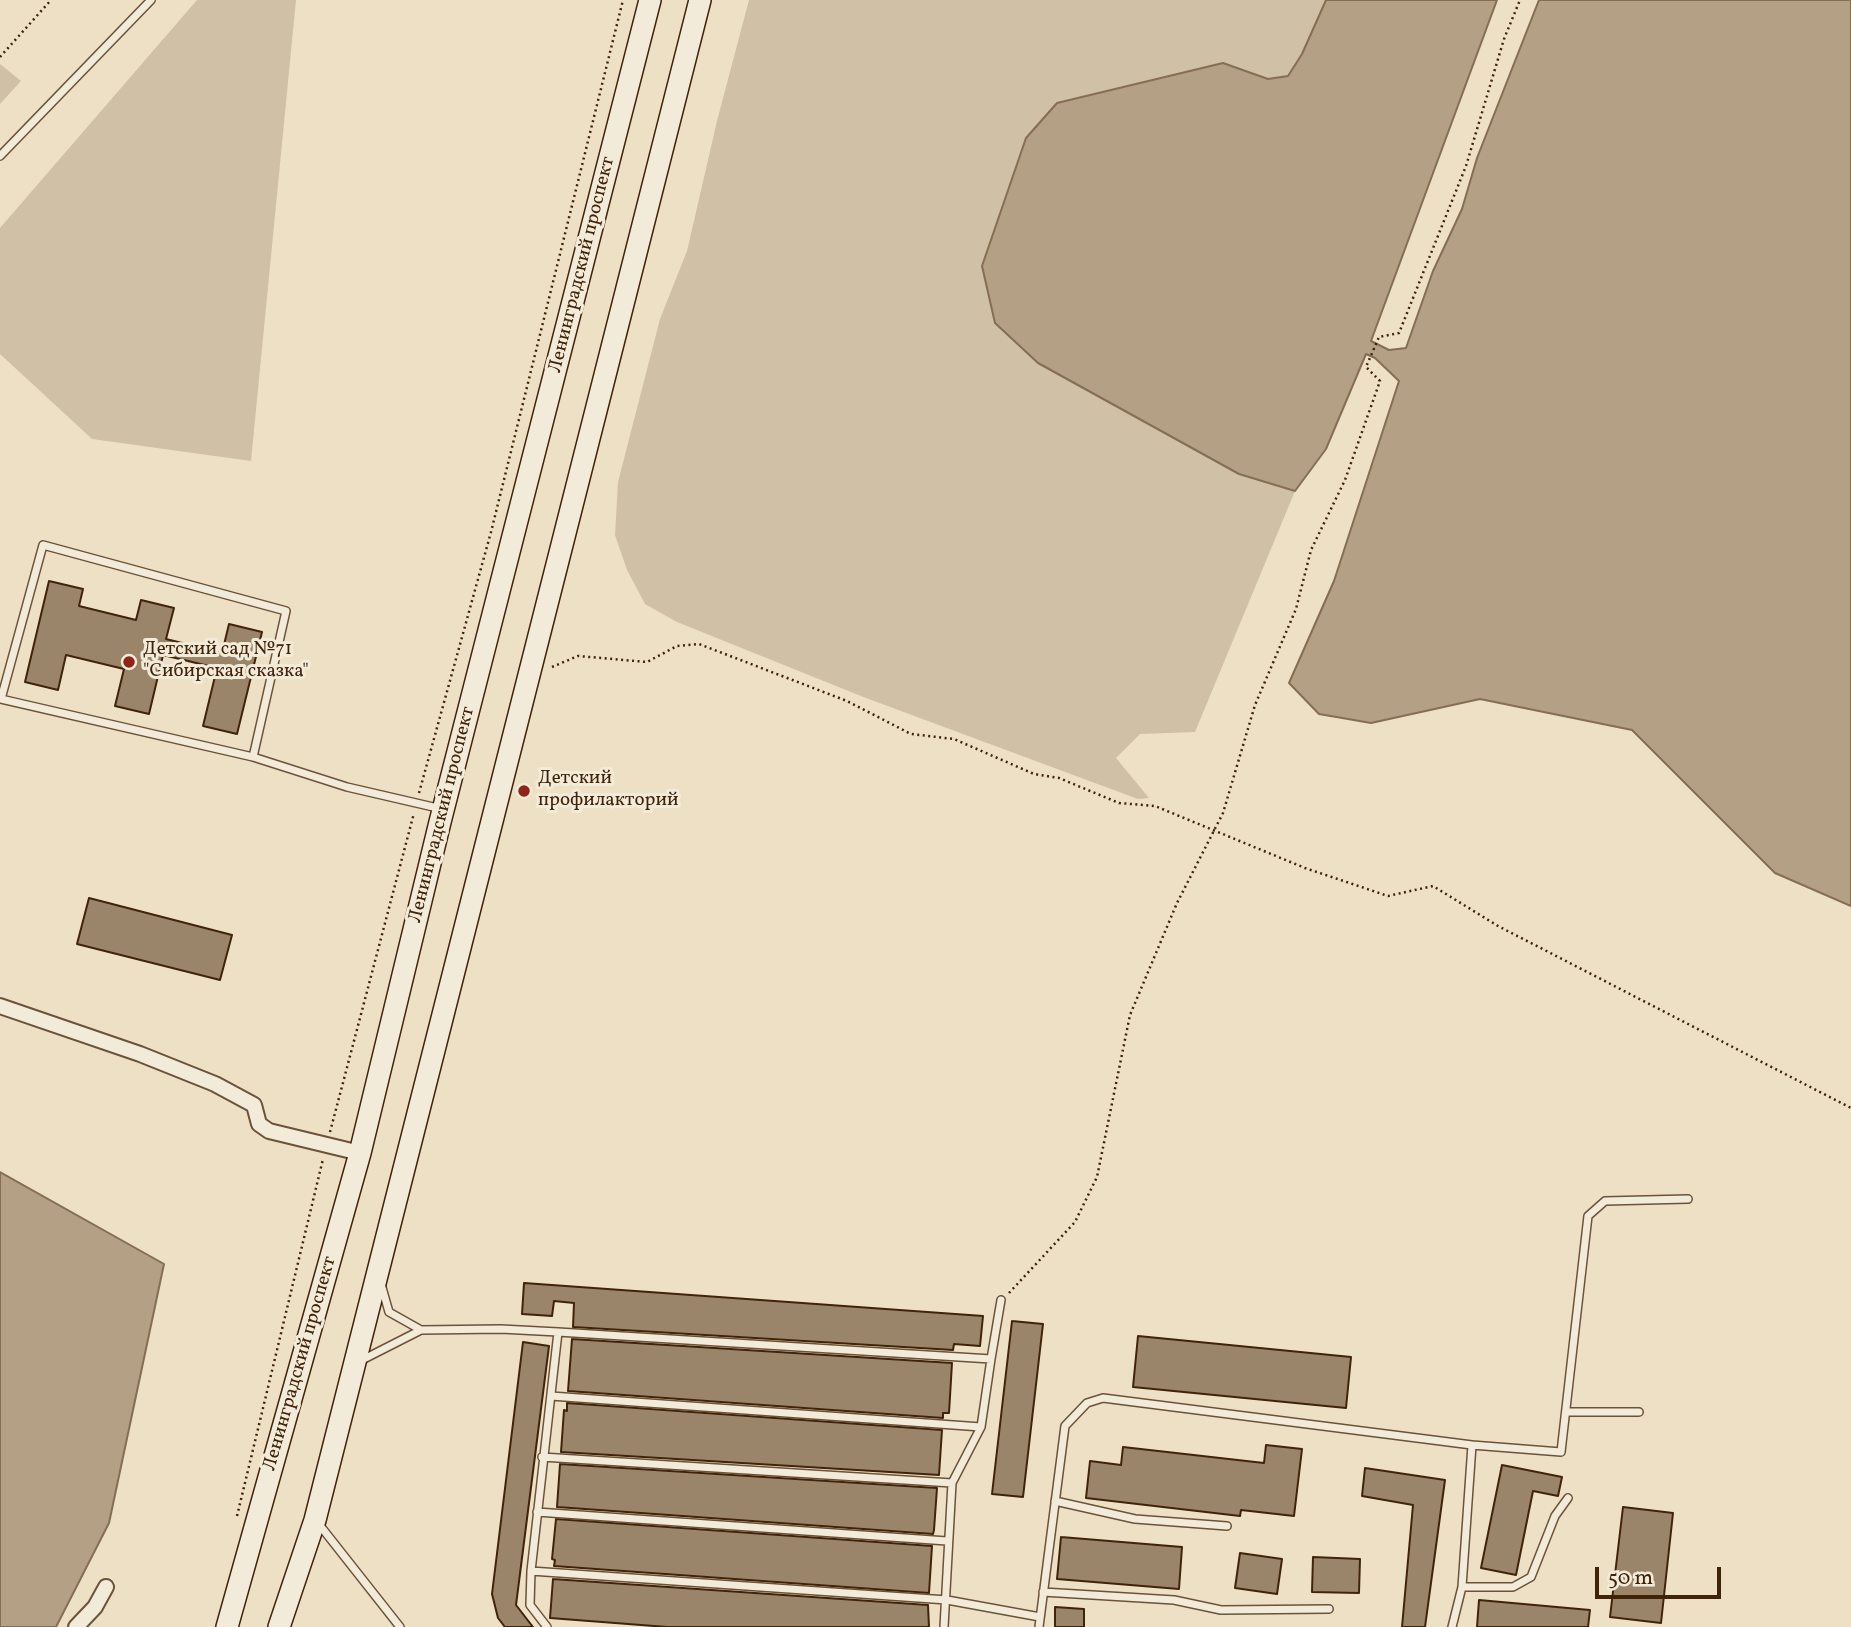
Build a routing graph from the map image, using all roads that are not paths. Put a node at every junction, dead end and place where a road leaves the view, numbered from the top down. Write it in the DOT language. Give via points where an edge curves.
graph roads {
  1 [pos="151,0"];
  2 [pos="650,0"];
  3 [pos="700,0"];
  4 [pos="0,156"];
  5 [pos="253,757"];
  6 [pos="443,809"];
  7 [pos="0,1006"];
  8 [pos="360,1153"];
  9 [pos="1688,1199"];
  10 [pos="377,1272"];
  11 [pos="1002,1300"];
  12 [pos="421,1330"];
  13 [pos="558,1332"];
  14 [pos="991,1359"];
  15 [pos="353,1365"];
  16 [pos="551,1396"];
  17 [pos="1566,1412"];
  18 [pos="1639,1412"];
  19 [pos="981,1427"];
  20 [pos="1472,1446"];
  21 [pos="542,1457"];
  22 [pos="952,1483"];
  23 [pos="1568,1498"];
  24 [pos="1055,1501"];
  25 [pos="537,1512"];
  26 [pos="315,1520"];
  27 [pos="1227,1526"];
  28 [pos="947,1541"];
  29 [pos="531,1571"];
  30 [pos="106,1587"];
  31 [pos="1462,1587"];
  32 [pos="1043,1592"];
  33 [pos="947,1600"];
  34 [pos="1329,1609"];
  35 [pos="1040,1617"];
  36 [pos="76,1627"];
  37 [pos="227,1627"];
  38 [pos="279,1627"];
  39 [pos="400,1627"];
  40 [pos="547,1627"];
  41 [pos="944,1627"];
  42 [pos="1039,1627"];
  43 [pos="1452,1627"];
  1 -- 4 [label="lane"];
  2 -- 6 [label="main road, Ленинградский проспект"];
  3 -- 10 [label="main road"];
  5 -- 5 [label="lane" via="1,699 43,545 286,611"];
  5 -- 6 [label="lane" via="347,787"];
  6 -- 8 [label="main road, Ленинградский проспект"];
  7 -- 8 [label="street" via="215,1084 254,1105 259,1124 270,1131"];
  8 -- 37 [label="main road, Ленинградский проспект"];
  9 -- 17 [label="lane" via="1605,1201 1588,1216"];
  10 -- 12 [label="lane" via="389,1312"];
  10 -- 15 [label="main road"];
  11 -- 14 [label="lane"];
  12 -- 13 [label="lane"];
  12 -- 15 [label="lane"];
  13 -- 14 [label="lane"];
  13 -- 16 [label="lane"];
  14 -- 19 [label="lane"];
  15 -- 26 [label="main road"];
  16 -- 19 [label="lane"];
  16 -- 21 [label="lane"];
  17 -- 18 [label="lane"];
  17 -- 20 [label="lane" via="1561,1452"];
  19 -- 22 [label="lane"];
  20 -- 24 [label="lane" via="1103,1398 1087,1404 1065,1426"];
  20 -- 31 [label="lane"];
  21 -- 22 [label="lane"];
  21 -- 25 [label="lane"];
  22 -- 28 [label="lane"];
  23 -- 31 [label="lane" via="1555,1516 1531,1577 1513,1587"];
  24 -- 27 [label="lane" via="1135,1519"];
  24 -- 32 [label="lane"];
  25 -- 28 [label="lane"];
  25 -- 29 [label="lane"];
  26 -- 38 [label="main road"];
  26 -- 39 [label="lane"];
  28 -- 33 [label="lane"];
  29 -- 33 [label="lane"];
  29 -- 40 [label="lane" via="530,1605"];
  30 -- 36 [label="street"];
  31 -- 43 [label="lane"];
  32 -- 34 [label="lane" via="1174,1600 1221,1610"];
  32 -- 35 [label="lane"];
  33 -- 35 [label="lane"];
  33 -- 41 [label="lane"];
  35 -- 42 [label="lane"];
}
